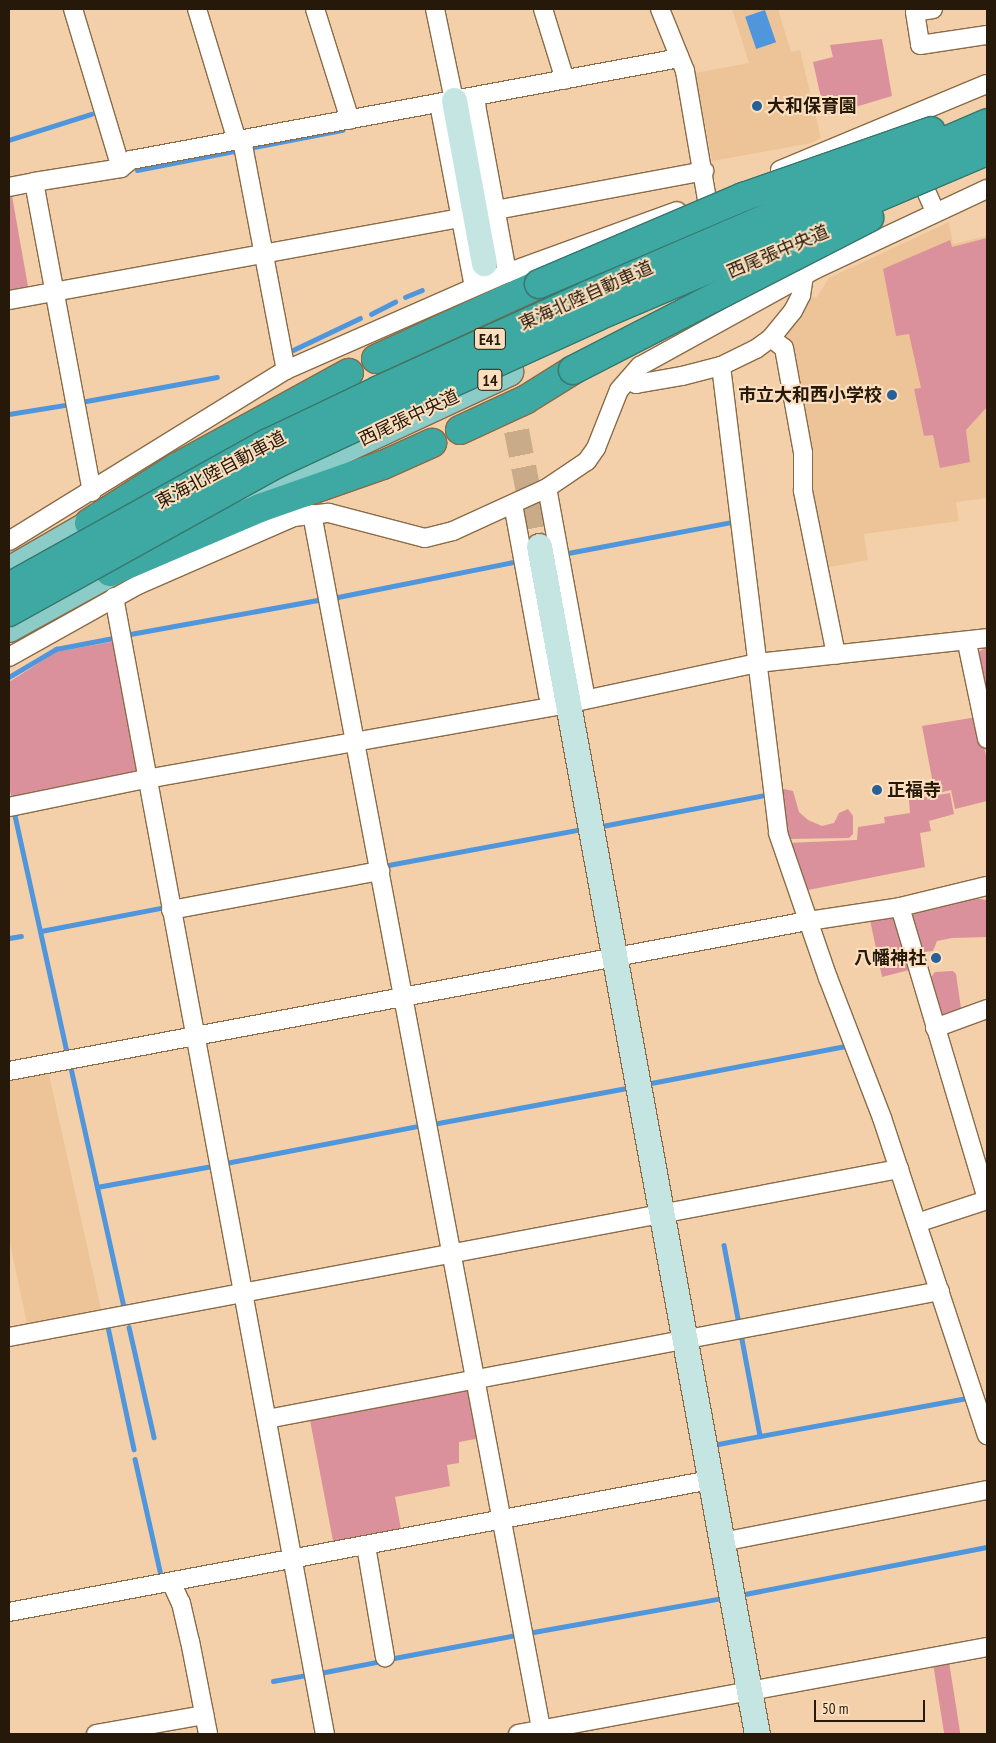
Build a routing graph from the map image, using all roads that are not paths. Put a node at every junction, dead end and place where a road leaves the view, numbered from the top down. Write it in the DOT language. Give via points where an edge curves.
graph roads {
  1 [pos="73,9"];
  2 [pos="197,9"];
  3 [pos="315,9"];
  4 [pos="435,9"];
  5 [pos="543,9"];
  6 [pos="660,9"];
  7 [pos="933,9"];
  8 [pos="987,34"];
  9 [pos="680,58"];
  10 [pos="565,80"];
  11 [pos="987,84"];
  12 [pos="454,100"];
  13 [pos="987,112"];
  14 [pos="350,120"];
  15 [pos="987,123"];
  16 [pos="239,140"];
  17 [pos="864,150"];
  18 [pos="987,151"];
  19 [pos="987,155"];
  20 [pos="987,165"];
  21 [pos="121,168"];
  22 [pos="704,171"];
  23 [pos="34,182"];
  24 [pos="9,187"];
  25 [pos="987,189"];
  26 [pos="707,200"];
  27 [pos="931,201"];
  28 [pos="496,210"];
  29 [pos="460,218"];
  30 [pos="263,253"];
  31 [pos="484,263"];
  32 [pos="507,273"];
  33 [pos="804,276"];
  34 [pos="474,287"];
  35 [pos="54,292"];
  36 [pos="9,300"];
  37 [pos="771,338"];
  38 [pos="376,359"];
  39 [pos="721,366"];
  40 [pos="286,370"];
  41 [pos="349,373"];
  42 [pos="628,380"];
  43 [pos="460,430"];
  44 [pos="432,443"];
  45 [pos="547,488"];
  46 [pos="92,492"];
  47 [pos="513,504"];
  48 [pos="312,514"];
  49 [pos="89,523"];
  50 [pos="9,541"];
  51 [pos="539,546"];
  52 [pos="9,572"];
  53 [pos="112,585"];
  54 [pos="9,587"];
  55 [pos="9,612"];
  56 [pos="9,628"];
  57 [pos="987,638"];
  58 [pos="967,643"];
  59 [pos="836,655"];
  60 [pos="9,657"];
  61 [pos="757,663"];
  62 [pos="566,704"];
  63 [pos="987,739"];
  64 [pos="355,740"];
  65 [pos="146,779"];
  66 [pos="9,807"];
  67 [pos="380,871"];
  68 [pos="987,886"];
  69 [pos="900,907"];
  70 [pos="171,910"];
  71 [pos="810,921"];
  72 [pos="613,958"];
  73 [pos="404,997"];
  74 [pos="987,1009"];
  75 [pos="935,1028"];
  76 [pos="196,1035"];
  77 [pos="9,1071"];
  78 [pos="899,1169"];
  79 [pos="987,1200"];
  80 [pos="661,1214"];
  81 [pos="917,1224"];
  82 [pos="452,1253"];
  83 [pos="940,1291"];
  84 [pos="243,1292"];
  85 [pos="9,1337"];
  86 [pos="684,1340"];
  87 [pos="476,1380"];
  88 [pos="267,1419"];
  89 [pos="987,1435"];
  90 [pos="710,1480"];
  91 [pos="987,1490"];
  92 [pos="502,1520"];
  93 [pos="722,1542"];
  94 [pos="366,1546"];
  95 [pos="294,1558"];
  96 [pos="178,1581"];
  97 [pos="9,1612"];
  98 [pos="987,1647"];
  99 [pos="386,1657"];
  100 [pos="749,1690"];
  101 [pos="204,1715"];
  102 [pos="542,1732"];
  103 [pos="96,1734"];
  104 [pos="208,1734"];
  105 [pos="325,1734"];
  106 [pos="518,1734"];
  107 [pos="757,1734"];
  1 -- 21 [label="street"];
  2 -- 16 [label="street"];
  3 -- 14 [label="street"];
  4 -- 12 [label="street"];
  5 -- 10 [label="street"];
  6 -- 9 [label="street"];
  7 -- 8 [label="street" via="915,12 920,45"];
  9 -- 10 [label="street"];
  9 -- 22 [label="street"];
  10 -- 12 [label="street"];
  11 -- 17 [label="street"];
  12 -- 14 [label="street"];
  12 -- 28 [label="street" via="476,105"];
  12 -- 29 [label="street" via="440,109"];
  12 -- 31 [label="street"];
  13 -- 17 [label="main road"];
  13 -- 38 [label="highway, bridge" via="795,177 539,284"];
  14 -- 16 [label="street"];
  15 -- 54 [label="highway, 東海北陸自動車道 / E41, bridge" via="588,294 379,390 268,443"];
  16 -- 21 [label="street" via="131,160"];
  16 -- 30 [label="street"];
  17 -- 26 [label="street"];
  17 -- 49 [label="main road" via="326,403"];
  18 -- 55 [label="highway, 東海北陸自動車道 / E41, bridge" via="596,317 276,464"];
  19 -- 43 [label="highway, bridge" via="766,273 573,370 518,403"];
  20 -- 27 [label="main road, 西尾張中央道 / 14"];
  21 -- 23 [label="street"];
  22 -- 26 [label="street"];
  22 -- 28 [label="street"];
  23 -- 24 [label="street"];
  23 -- 35 [label="street"];
  25 -- 27 [label="street"];
  26 -- 32 [label="street"];
  27 -- 33 [label="street"];
  27 -- 53 [label="main road, 西尾張中央道 / 14" via="642,310 535,359 348,447"];
  28 -- 32 [label="street"];
  29 -- 30 [label="street"];
  29 -- 34 [label="street"];
  30 -- 35 [label="street"];
  30 -- 40 [label="street"];
  32 -- 34 [label="street"];
  33 -- 37 [label="street" via="801,295 793,311"];
  33 -- 42 [label="street" via="672,347 640,366"];
  34 -- 40 [label="street"];
  35 -- 36 [label="street"];
  35 -- 46 [label="street"];
  37 -- 39 [label="street"];
  37 -- 59 [label="street" via="784,348 802,452 803,491"];
  39 -- 42 [label="street" via="656,381 636,384"];
  39 -- 61 [label="street"];
  40 -- 46 [label="street" via="179,434"];
  41 -- 49 [label="highway" via="202,452"];
  42 -- 45 [label="street" via="619,390 596,448 587,461"];
  44 -- 53 [label="highway" via="358,474 260,508"];
  45 -- 47 [label="street"];
  45 -- 62 [label="street" via="584,689"];
  46 -- 50 [label="street"];
  47 -- 48 [label="street" via="448,533 425,538 329,513"];
  47 -- 62 [label="street" via="548,695"];
  48 -- 53 [label="street" via="294,517 230,544"];
  48 -- 64 [label="street"];
  49 -- 52 [label="main road"];
  51 -- 62 [label="street"];
  53 -- 56 [label="main road, 西尾張中央道 / 14"];
  53 -- 60 [label="street"];
  53 -- 65 [label="street"];
  57 -- 58 [label="street"];
  58 -- 59 [label="street"];
  58 -- 63 [label="street"];
  59 -- 61 [label="street"];
  61 -- 62 [label="street"];
  61 -- 71 [label="street" via="778,834"];
  62 -- 64 [label="street"];
  62 -- 72 [label="street"];
  64 -- 65 [label="street"];
  64 -- 67 [label="street"];
  65 -- 66 [label="street"];
  65 -- 70 [label="street"];
  67 -- 70 [label="street"];
  67 -- 73 [label="street"];
  68 -- 69 [label="street"];
  69 -- 71 [label="street"];
  69 -- 75 [label="street"];
  70 -- 76 [label="street"];
  71 -- 72 [label="street"];
  71 -- 78 [label="street"];
  72 -- 73 [label="street"];
  72 -- 80 [label="street"];
  73 -- 76 [label="street"];
  73 -- 82 [label="street"];
  74 -- 75 [label="street"];
  75 -- 79 [label="street"];
  76 -- 77 [label="street"];
  76 -- 84 [label="street"];
  78 -- 80 [label="street"];
  78 -- 81 [label="street"];
  79 -- 81 [label="street"];
  80 -- 82 [label="street"];
  80 -- 86 [label="street"];
  81 -- 83 [label="street"];
  82 -- 84 [label="street"];
  82 -- 87 [label="street"];
  83 -- 86 [label="street"];
  83 -- 89 [label="street"];
  84 -- 85 [label="street"];
  84 -- 88 [label="street"];
  86 -- 87 [label="street"];
  86 -- 90 [label="street"];
  87 -- 88 [label="street"];
  87 -- 92 [label="street"];
  88 -- 95 [label="street"];
  90 -- 92 [label="street"];
  90 -- 93 [label="street"];
  91 -- 93 [label="street"];
  92 -- 94 [label="street"];
  92 -- 102 [label="street"];
  93 -- 100 [label="street"];
  94 -- 95 [label="street"];
  94 -- 99 [label="street"];
  95 -- 96 [label="street"];
  95 -- 105 [label="street"];
  96 -- 97 [label="street"];
  96 -- 101 [label="street"];
  98 -- 100 [label="street"];
  100 -- 102 [label="street"];
  100 -- 107 [label="street"];
  101 -- 103 [label="street"];
  101 -- 104 [label="street"];
  102 -- 106 [label="street"];
}
